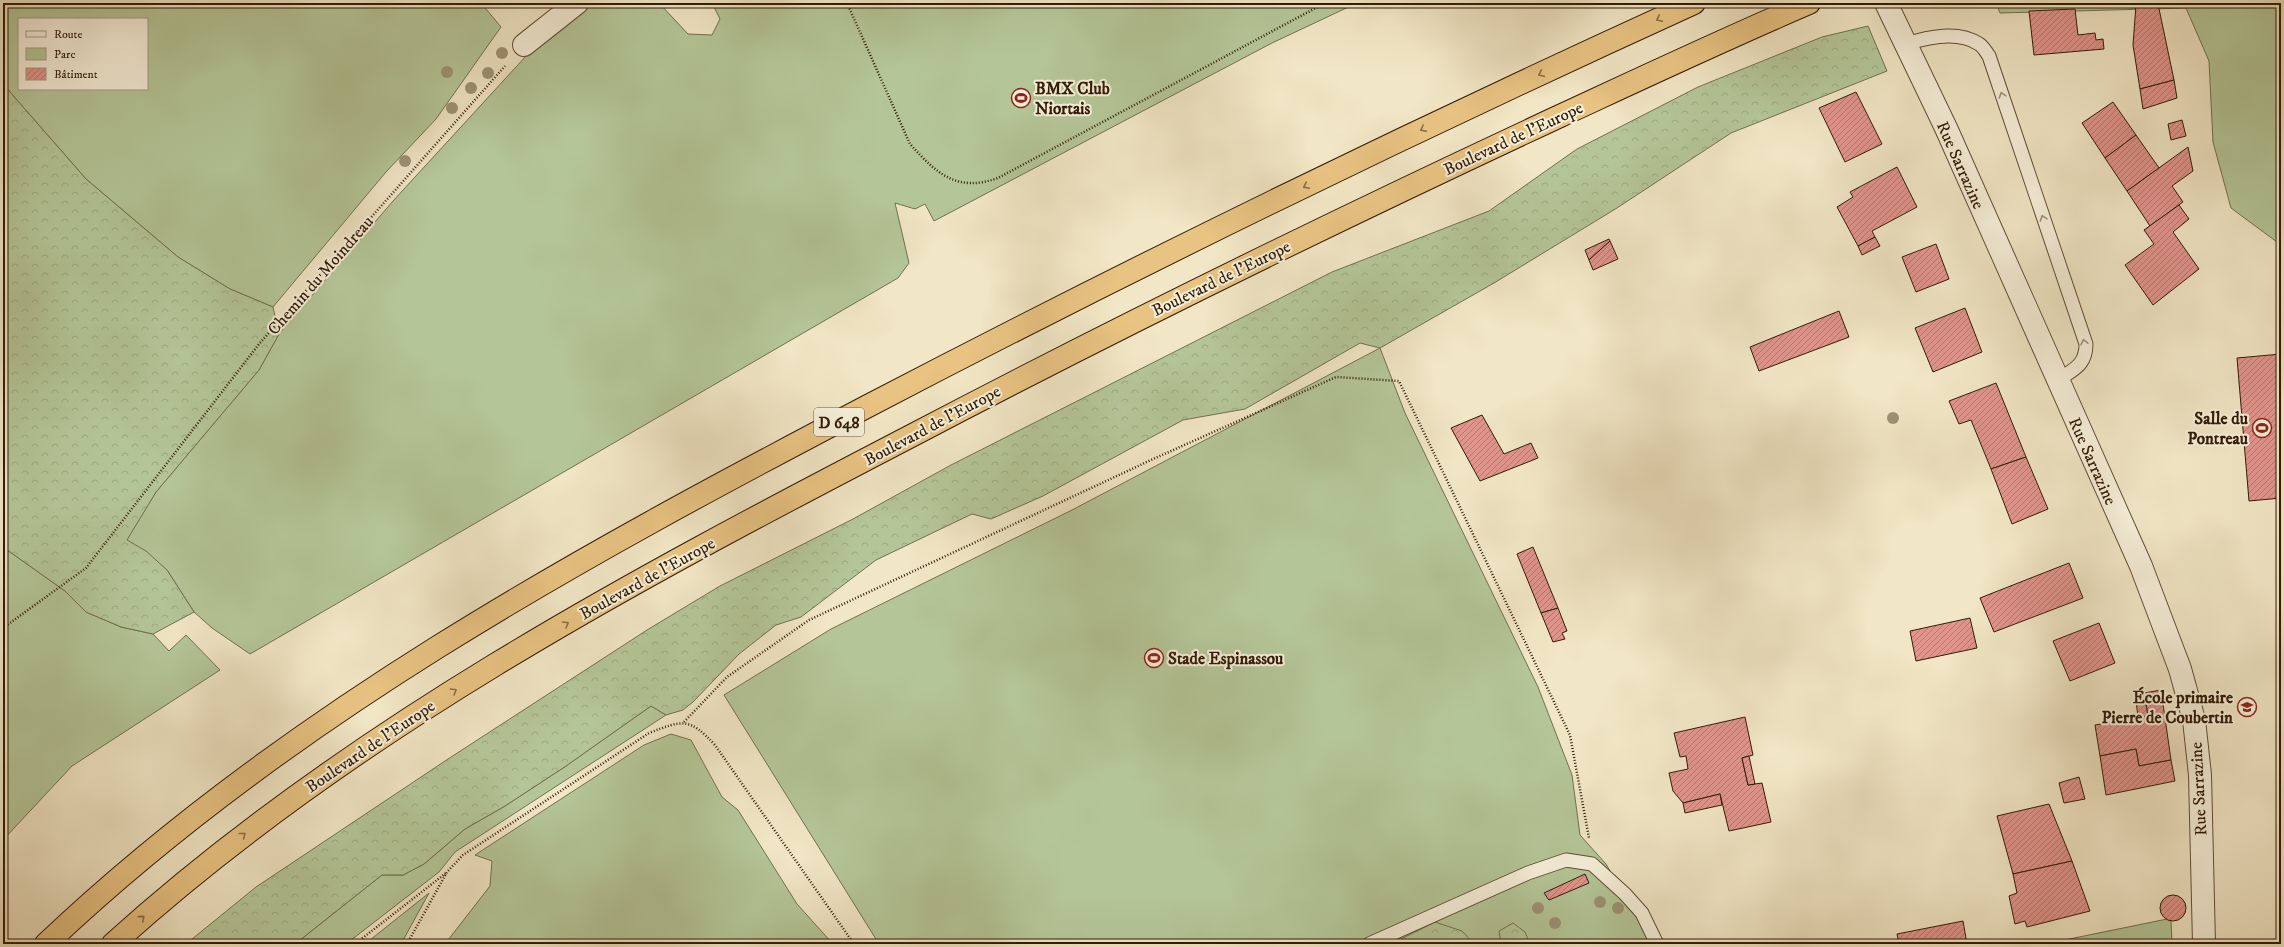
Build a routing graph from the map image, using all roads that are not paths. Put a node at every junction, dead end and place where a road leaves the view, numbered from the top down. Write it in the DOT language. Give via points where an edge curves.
graph roads {
  1 [pos="577,3"];
  2 [pos="1694,3"];
  3 [pos="1809,3"];
  4 [pos="1817,3"];
  5 [pos="1890,12"];
  6 [pos="1754,27"];
  7 [pos="1906,44"];
  8 [pos="524,45"];
  9 [pos="2057,381"];
  10 [pos="46,944"];
  11 [pos="113,944"];
  12 [pos="1369,944"];
  13 [pos="1657,944"];
  14 [pos="2204,944"];
  1 -- 8 [label="street"];
  2 -- 10 [label="highway, D 648, one-way" via="1425,128 1090,292 801,442 570,568 450,640 275,756 162,841 108,886"];
  3 -- 6 [label="highway, Boulevard de l'Europe / D 648"];
  4 -- 6 [label="highway"];
  5 -- 7 [label="street, Rue Sarrazine"];
  11 -- 6 [label="highway, Boulevard de l'Europe / D 648, one-way" via="196,872 319,780 432,705 665,567 1000,389 1244,266"];
  7 -- 9 [label="street, Rue Sarrazine"];
  9 -- 7 [label="lane, one-way" via="2081,364 2086,357 2086,344 1989,56 1980,44 1964,38 1926,37"];
  9 -- 14 [label="street, Rue Sarrazine" via="2141,566 2180,669 2194,720 2200,775"];
  12 -- 13 [label="lane" via="1528,873 1566,860 1592,864 1625,894 1642,913"];
}
